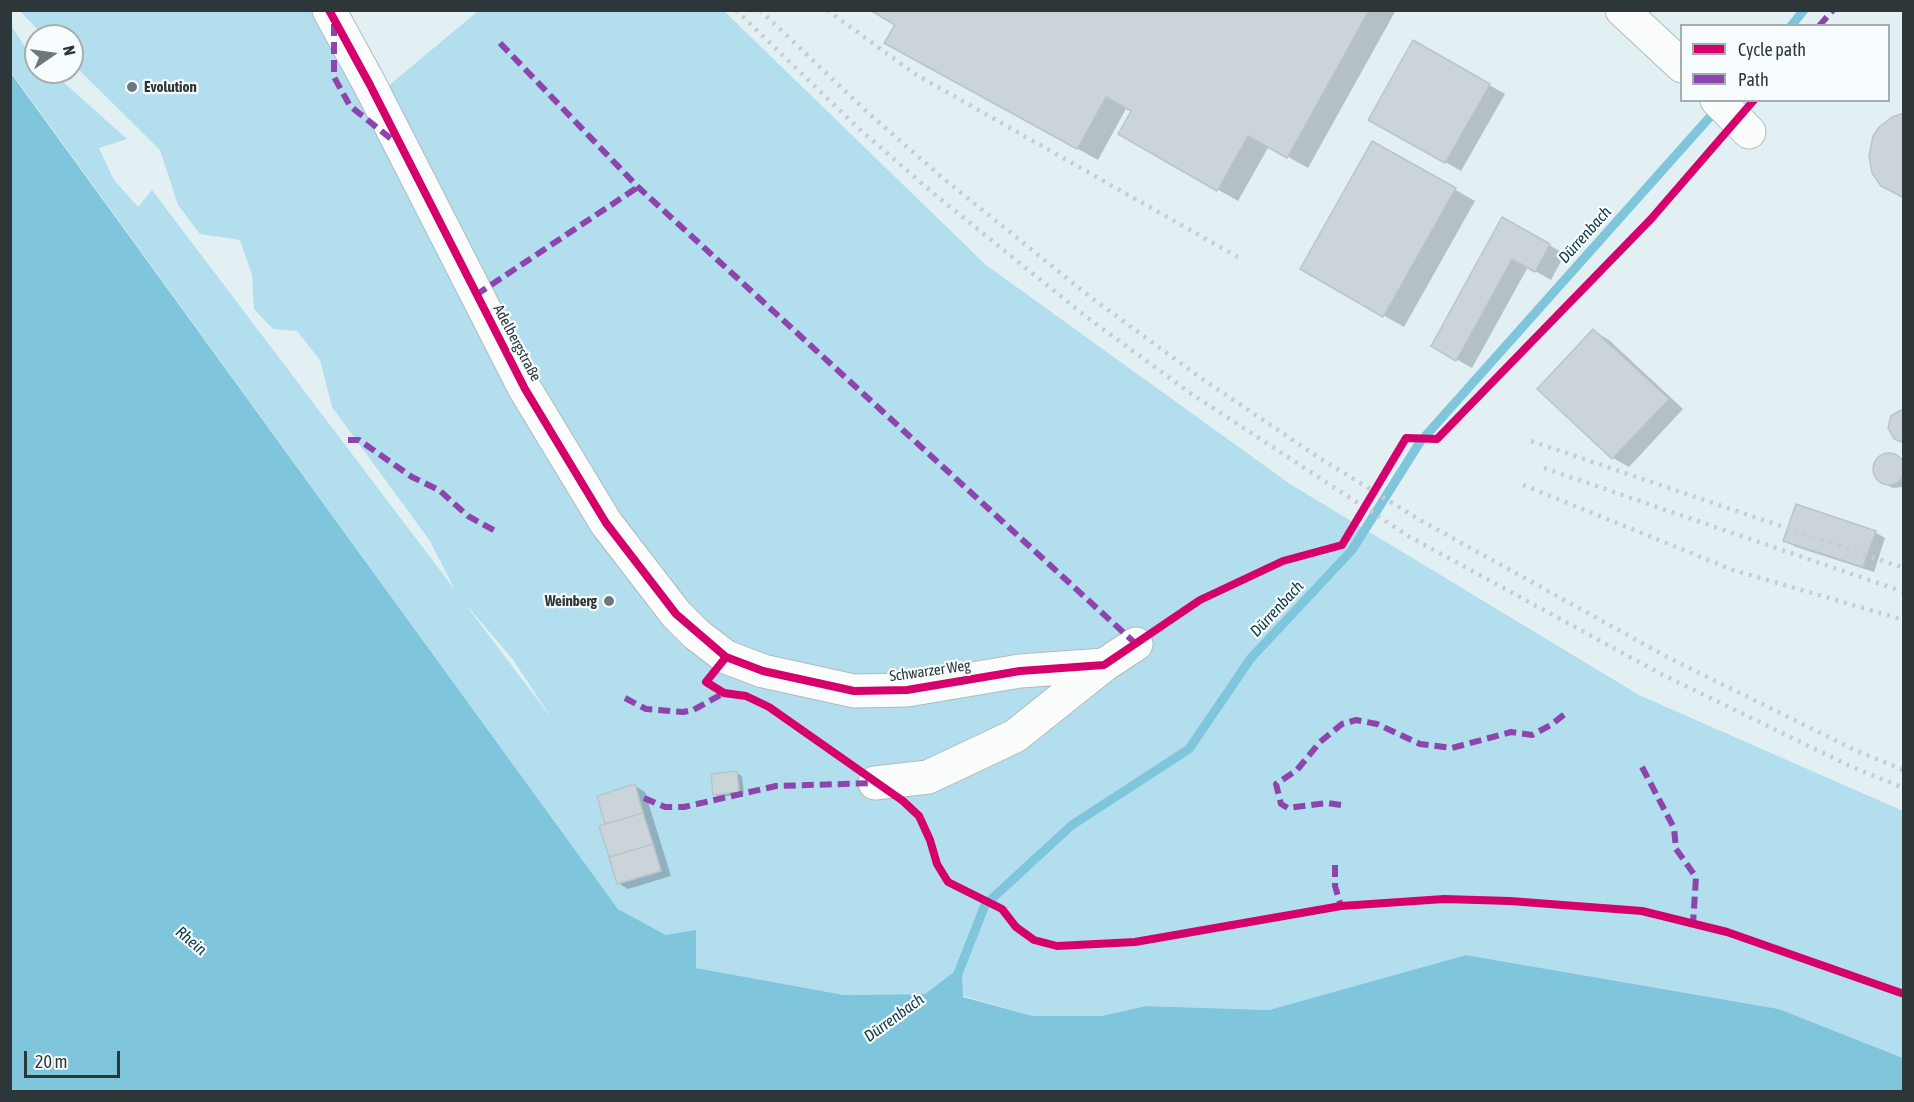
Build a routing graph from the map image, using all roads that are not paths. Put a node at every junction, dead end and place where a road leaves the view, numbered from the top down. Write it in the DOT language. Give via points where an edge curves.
graph roads {
  1 [pos="329,10"];
  2 [pos="1622,10"];
  3 [pos="1680,64"];
  4 [pos="1719,102"];
  5 [pos="1749,132"];
  6 [pos="1136,644"];
  7 [pos="726,657"];
  8 [pos="1104,665"];
  9 [pos="1020,671"];
  10 [pos="1047,712"];
  11 [pos="883,783"];
  1 -- 7 [label="street, Adelbergstraße" via="525,389 601,514 676,614"];
  2 -- 3 [label="street"];
  4 -- 5 [label="street"];
  6 -- 8 [label="street, Schwarzer Weg"];
  7 -- 9 [label="street, Schwarzer Weg" via="763,671 854,691 907,690"];
  8 -- 9 [label="street, Schwarzer Weg"];
  8 -- 10 [label="street, Schwarzer Weg"];
  9 -- 10 [label="street" via="1034,678 1041,688"];
  10 -- 11 [label="street, Schwarzer Weg" via="1015,736 955,767 928,777"];
}
